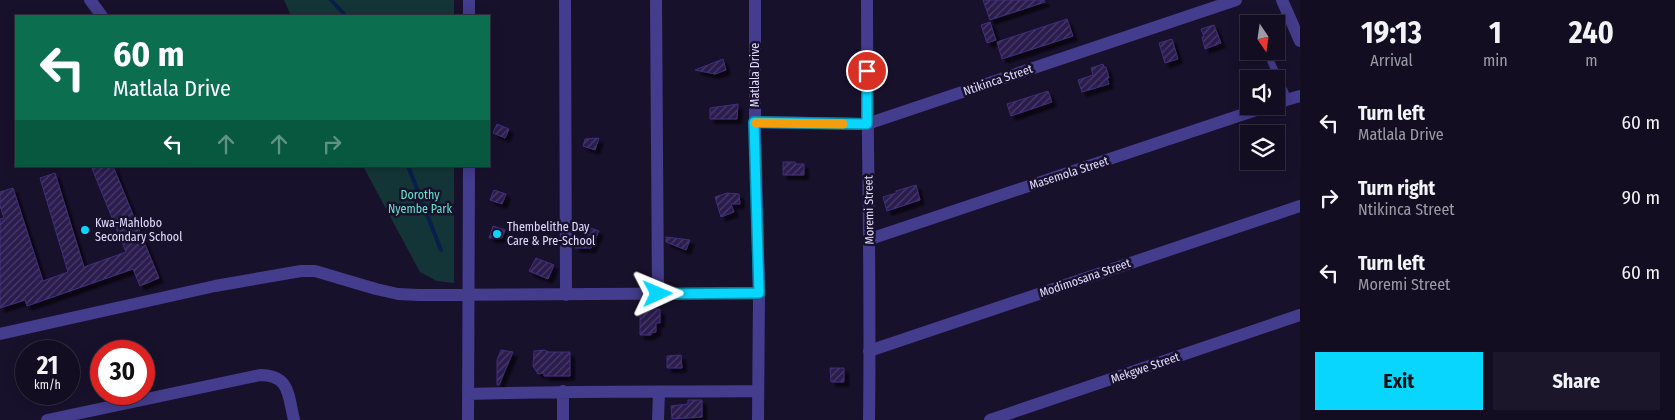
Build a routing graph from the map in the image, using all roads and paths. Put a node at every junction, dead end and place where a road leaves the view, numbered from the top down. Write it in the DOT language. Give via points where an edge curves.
graph roads {
  1 [pos="90,0"];
  2 [pos="468,0"];
  3 [pos="565,0"];
  4 [pos="656,0"];
  5 [pos="755,0"];
  6 [pos="866,0"];
  7 [pos="1236,0"];
  8 [pos="1282,0"];
  9 [pos="101,15"];
  10 [pos="468,15"];
  11 [pos="1300,41"];
  12 [pos="1271,62"];
  13 [pos="1288,99"];
  14 [pos="1241,115"];
  15 [pos="754,122"];
  16 [pos="867,124"];
  17 [pos="469,167"];
  18 [pos="1300,206"];
  19 [pos="870,239"];
  20 [pos="759,293"];
  21 [pos="469,294"];
  22 [pos="566,294"];
  23 [pos="658,294"];
  24 [pos="1300,315"];
  25 [pos="0,334"];
  26 [pos="870,351"];
  27 [pos="563,391"];
  28 [pos="758,391"];
  29 [pos="658,392"];
  30 [pos="468,394"];
  31 [pos="47,420"];
  32 [pos="294,420"];
  33 [pos="468,420"];
  34 [pos="563,420"];
  35 [pos="658,420"];
  36 [pos="758,420"];
  37 [pos="869,420"];
  38 [pos="990,420"];
  1 -- 9 [label="street"];
  2 -- 10 [label="street"];
  3 -- 22 [label="street"];
  4 -- 23 [label="street"];
  5 -- 15 [label="street, Matlala Drive"];
  6 -- 16 [label="street, Moremi Street"];
  7 -- 16 [label="street, Ntikinca Street"];
  8 -- 11 [label="street"];
  12 -- 13 [label="lane"];
  14 -- 19 [label="street, Masemola Street"];
  15 -- 16 [label="street, Ntikinca Street"];
  15 -- 20 [label="street, Matlala Drive"];
  16 -- 19 [label="street, Moremi Street"];
  17 -- 21 [label="street"];
  18 -- 26 [label="street, Modimosana Street"];
  19 -- 26 [label="street, Moremi Street"];
  20 -- 23 [label="street"];
  20 -- 28 [label="street, Matlala Drive"];
  21 -- 22 [label="street"];
  21 -- 25 [label="street" via="398,294 302,271 215,286"];
  21 -- 30 [label="street"];
  22 -- 23 [label="street"];
  24 -- 38 [label="street, Mekgwe Street"];
  26 -- 37 [label="street, Moremi Street"];
  27 -- 29 [label="street"];
  27 -- 30 [label="street"];
  27 -- 34 [label="street"];
  28 -- 29 [label="street"];
  28 -- 36 [label="street, Matlala Drive"];
  29 -- 35 [label="street"];
  30 -- 33 [label="street"];
  31 -- 32 [label="street" via="260,375 277,377 282,381"];
}
